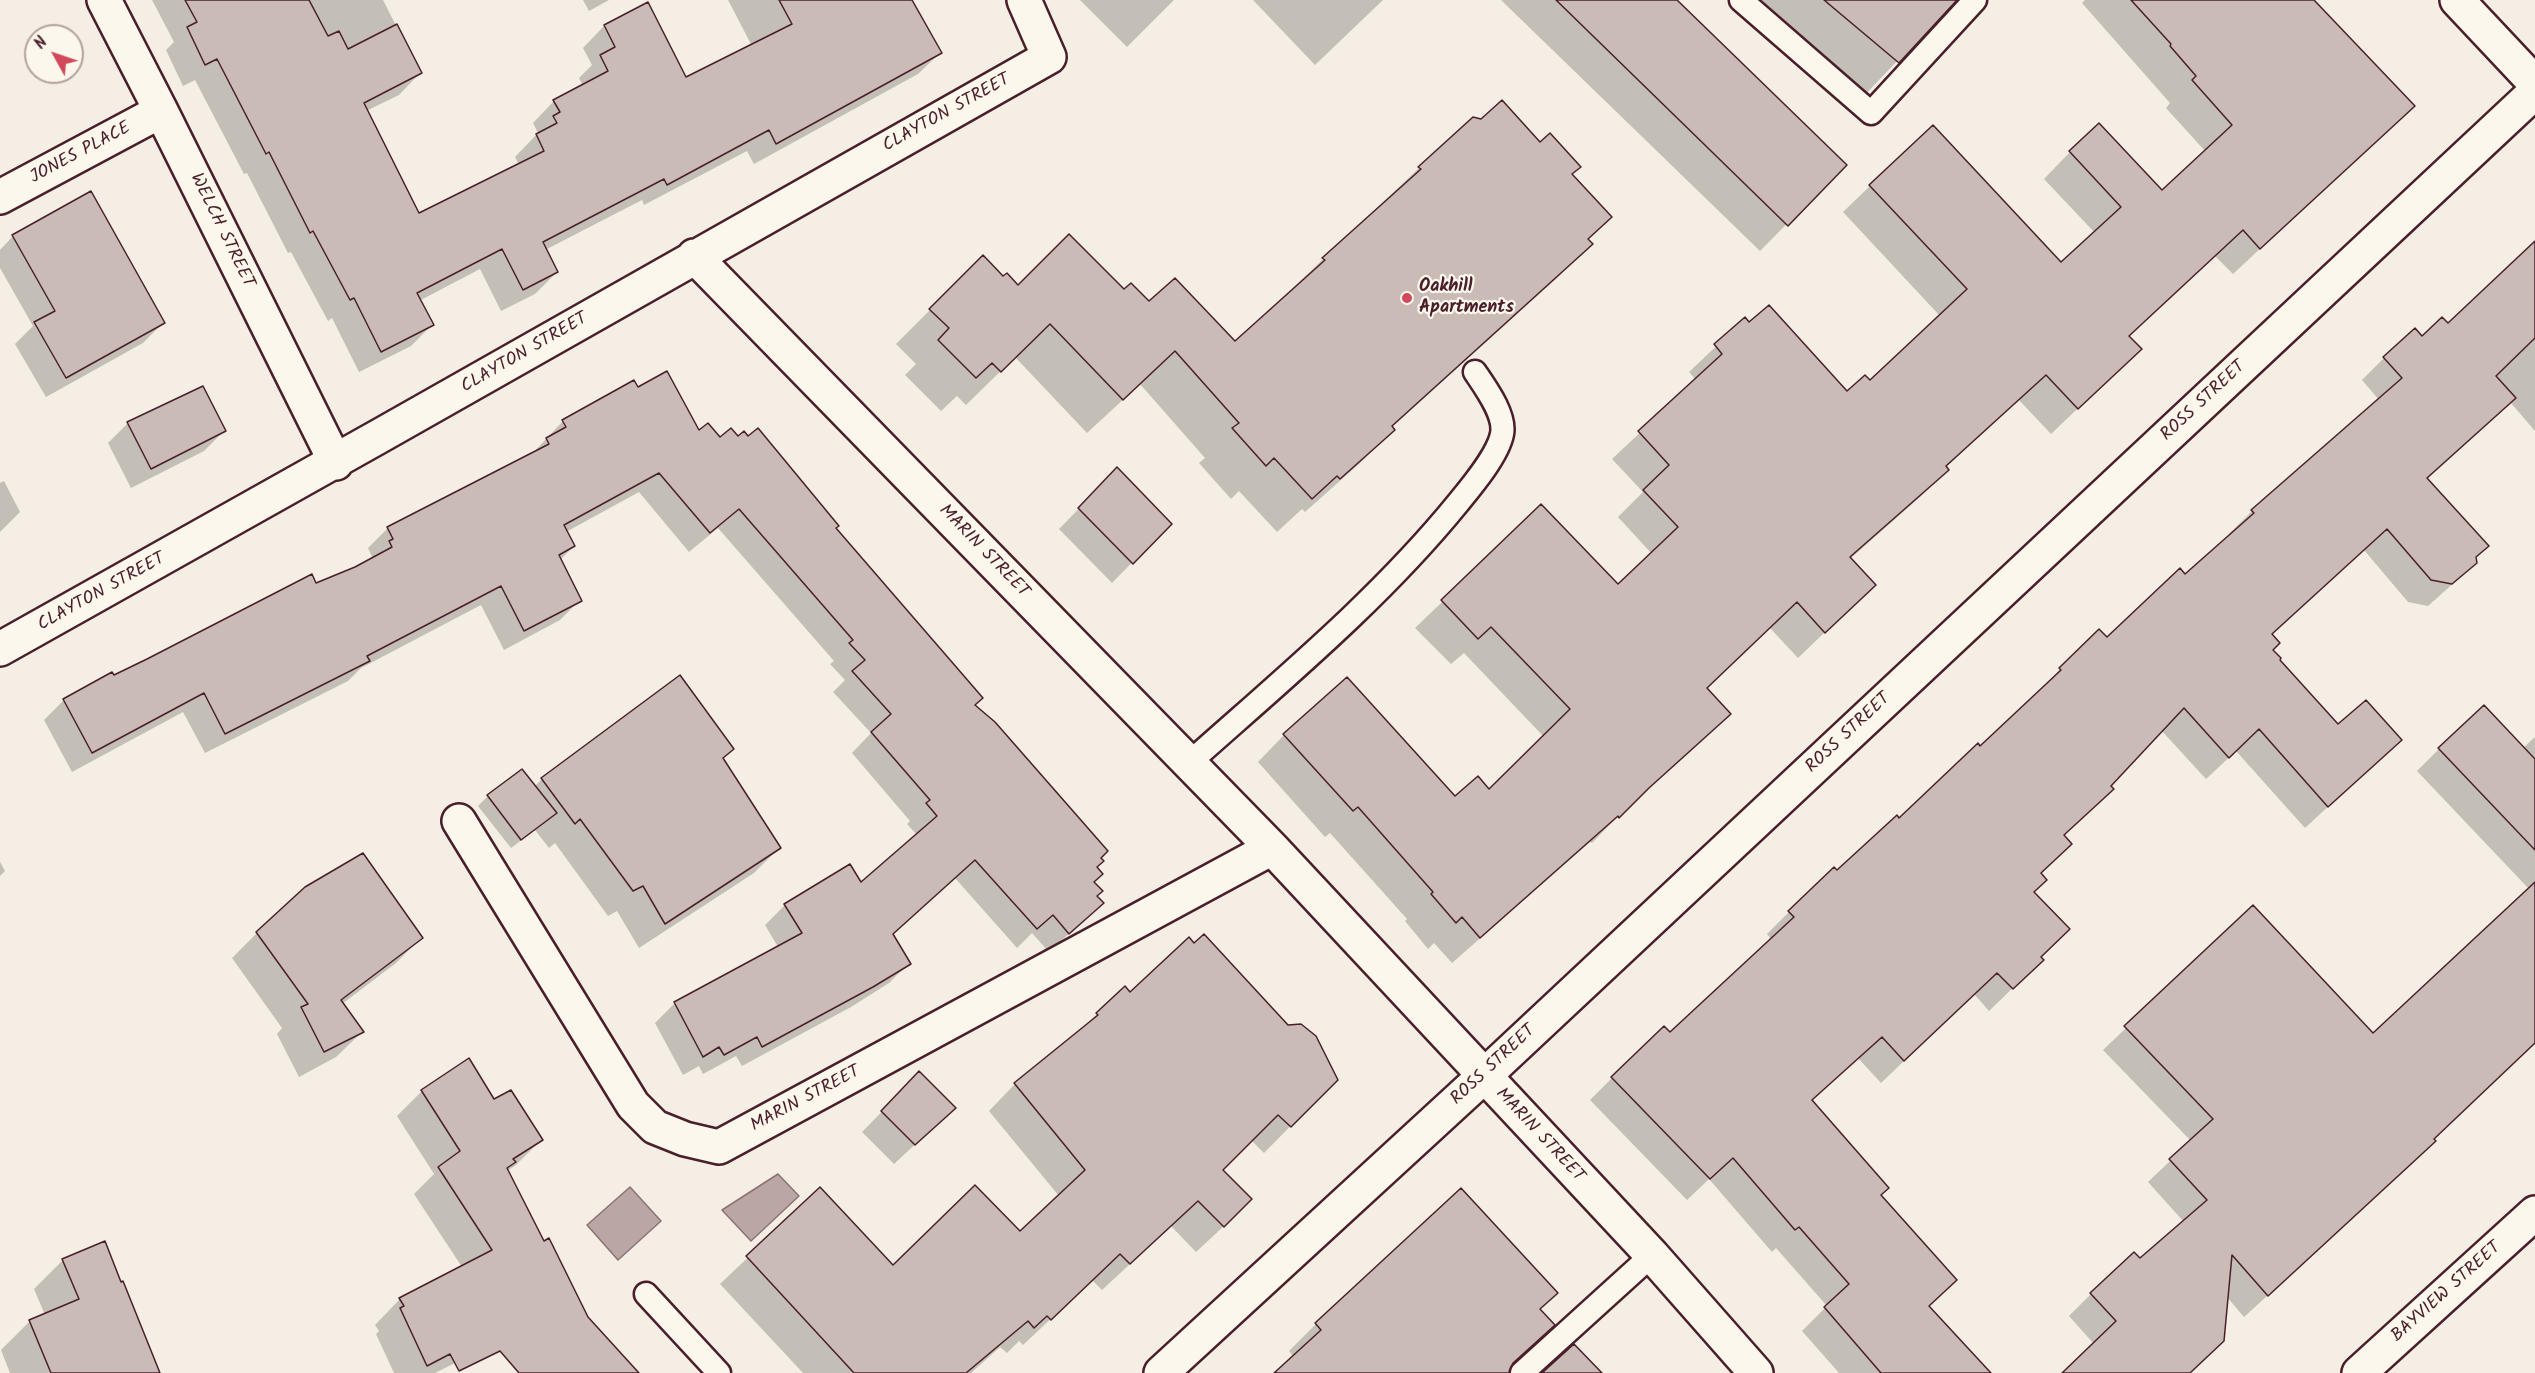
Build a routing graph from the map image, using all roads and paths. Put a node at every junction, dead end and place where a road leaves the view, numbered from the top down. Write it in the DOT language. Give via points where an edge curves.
graph roads {
  1 [pos="104,0"];
  2 [pos="1024,0"];
  3 [pos="1741,0"];
  4 [pos="1975,0"];
  5 [pos="2457,0"];
  6 [pos="2535,83"];
  7 [pos="2535,92"];
  8 [pos="161,111"];
  9 [pos="0,197"];
  10 [pos="694,256"];
  11 [pos="1475,372"];
  12 [pos="336,463"];
  13 [pos="0,649"];
  14 [pos="1189,763"];
  15 [pos="459,821"];
  16 [pos="1272,848"];
  17 [pos="1483,1077"];
  18 [pos="2535,1213"];
  19 [pos="1652,1255"];
  20 [pos="646,1294"];
  21 [pos="719,1373"];
  22 [pos="1161,1373"];
  23 [pos="1522,1373"];
  24 [pos="1756,1373"];
  25 [pos="2359,1373"];
  1 -- 8 [label="street, WELCH STREET"];
  2 -- 10 [label="street, CLAYTON STREET" via="1049,57"];
  3 -- 4 [label="lane" via="1870,113"];
  5 -- 6 [label="street"];
  7 -- 17 [label="street, ROSS STREET"];
  8 -- 9 [label="street, JONES PLACE"];
  8 -- 12 [label="street, WELCH STREET"];
  10 -- 12 [label="street, CLAYTON STREET"];
  10 -- 14 [label="street, MARIN STREET"];
  11 -- 14 [label="lane" via="1496,403 1503,433 1483,473 1438,528 1325,642"];
  12 -- 13 [label="street, CLAYTON STREET"];
  14 -- 16 [label="street, MARIN STREET"];
  15 -- 16 [label="street, MARIN STREET" via="633,1104 655,1127 685,1140 719,1147"];
  16 -- 17 [label="street, MARIN STREET"];
  17 -- 19 [label="street, MARIN STREET"];
  17 -- 22 [label="street, ROSS STREET"];
  18 -- 25 [label="street, BAYVIEW STREET"];
  19 -- 23 [label="lane"];
  19 -- 24 [label="street, MARIN STREET"];
  20 -- 21 [label="lane"];
}
